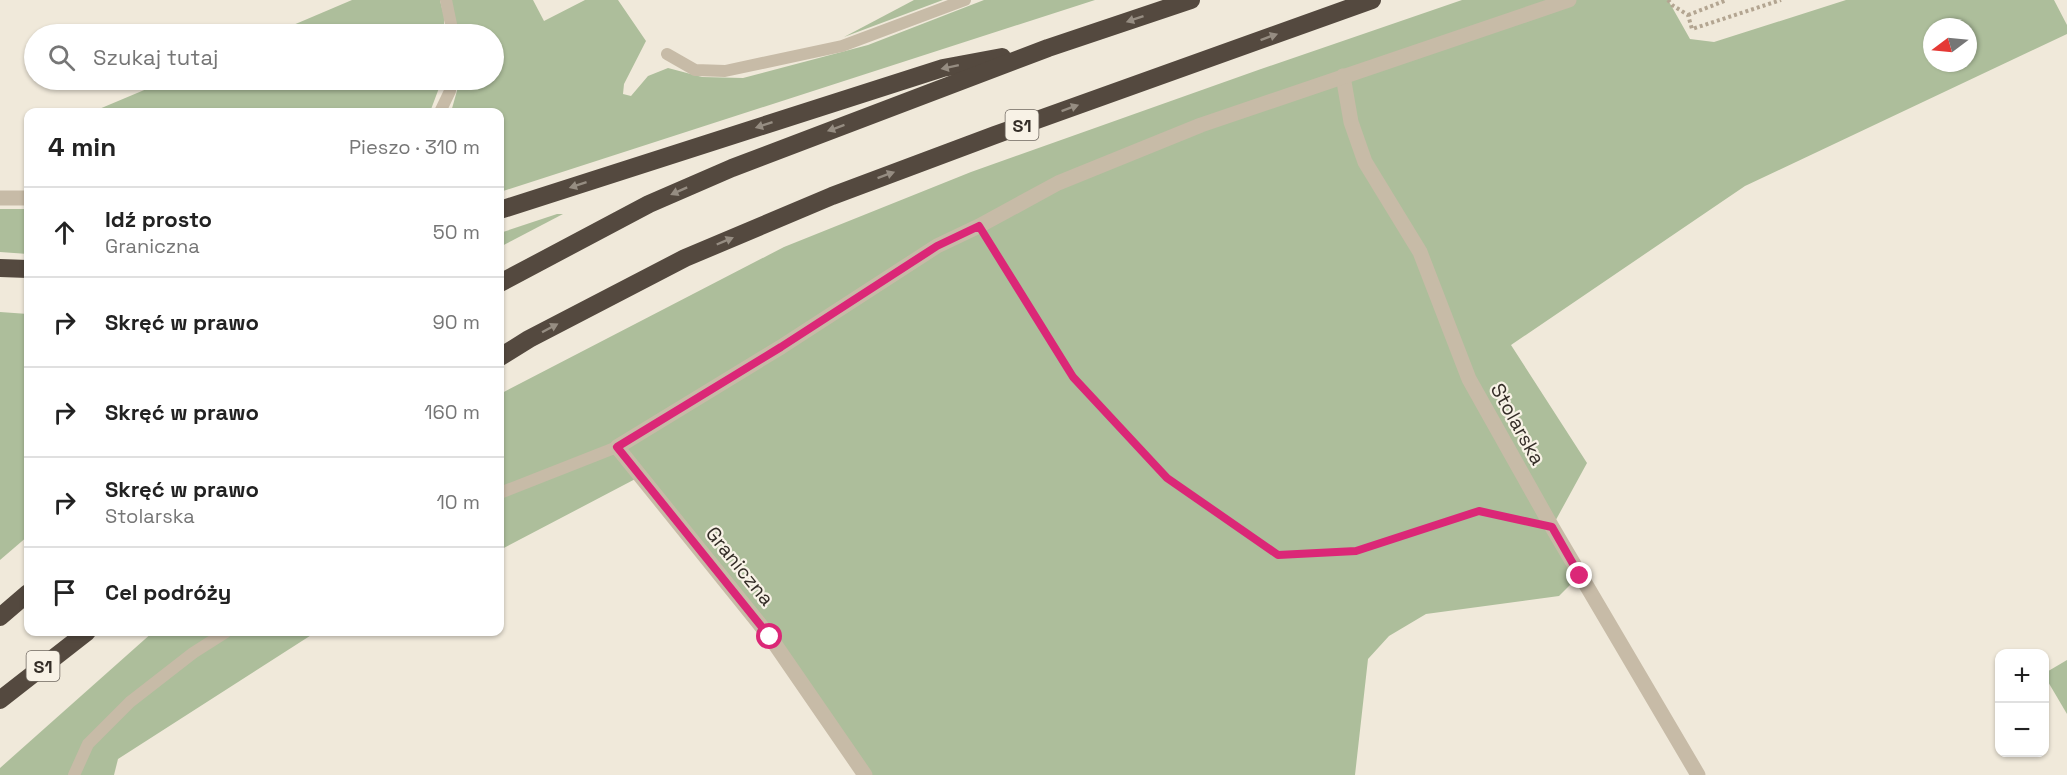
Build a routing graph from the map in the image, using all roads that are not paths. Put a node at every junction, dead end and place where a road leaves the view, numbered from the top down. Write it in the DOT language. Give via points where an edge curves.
graph roads {
  1 [pos="446,0"];
  2 [pos="965,0"];
  3 [pos="1191,0"];
  4 [pos="1372,0"];
  5 [pos="1569,0"];
  6 [pos="451,24"];
  7 [pos="1048,48"];
  8 [pos="667,54"];
  9 [pos="1343,76"];
  10 [pos="450,90"];
  11 [pos="442,108"];
  12 [pos="0,198"];
  13 [pos="24,198"];
  14 [pos="504,209"];
  15 [pos="0,268"];
  16 [pos="24,269"];
  17 [pos="504,281"];
  18 [pos="504,355"];
  19 [pos="617,447"];
  20 [pos="504,491"];
  21 [pos="24,596"];
  22 [pos="0,617"];
  23 [pos="82,636"];
  24 [pos="220,636"];
  25 [pos="0,700"];
  26 [pos="74,775"];
  27 [pos="866,775"];
  28 [pos="1698,775"];
  1 -- 6 [label="lane"];
  2 -- 8 [label="lane" via="842,46 725,71 695,70"];
  3 -- 7 [label="highway, one-way"];
  18 -- 4 [label="highway, S1, one-way" via="685,258 832,196"];
  5 -- 9 [label="street"];
  7 -- 14 [label="highway, one-way" via="943,68"];
  7 -- 17 [label="highway, one-way" via="732,168 649,204"];
  9 -- 19 [label="street" via="1201,125 1058,183 937,246"];
  9 -- 28 [label="street, Stolarska" via="1351,122 1365,162 1420,252 1469,379"];
  10 -- 11 [label="lane"];
  12 -- 13 [label="street"];
  15 -- 16 [label="highway"];
  19 -- 20 [label="lane"];
  19 -- 27 [label="street, Graniczna" via="770,637"];
  21 -- 22 [label="highway"];
  23 -- 25 [label="highway, S1"];
  24 -- 26 [label="lane" via="130,702 88,744"];
}
